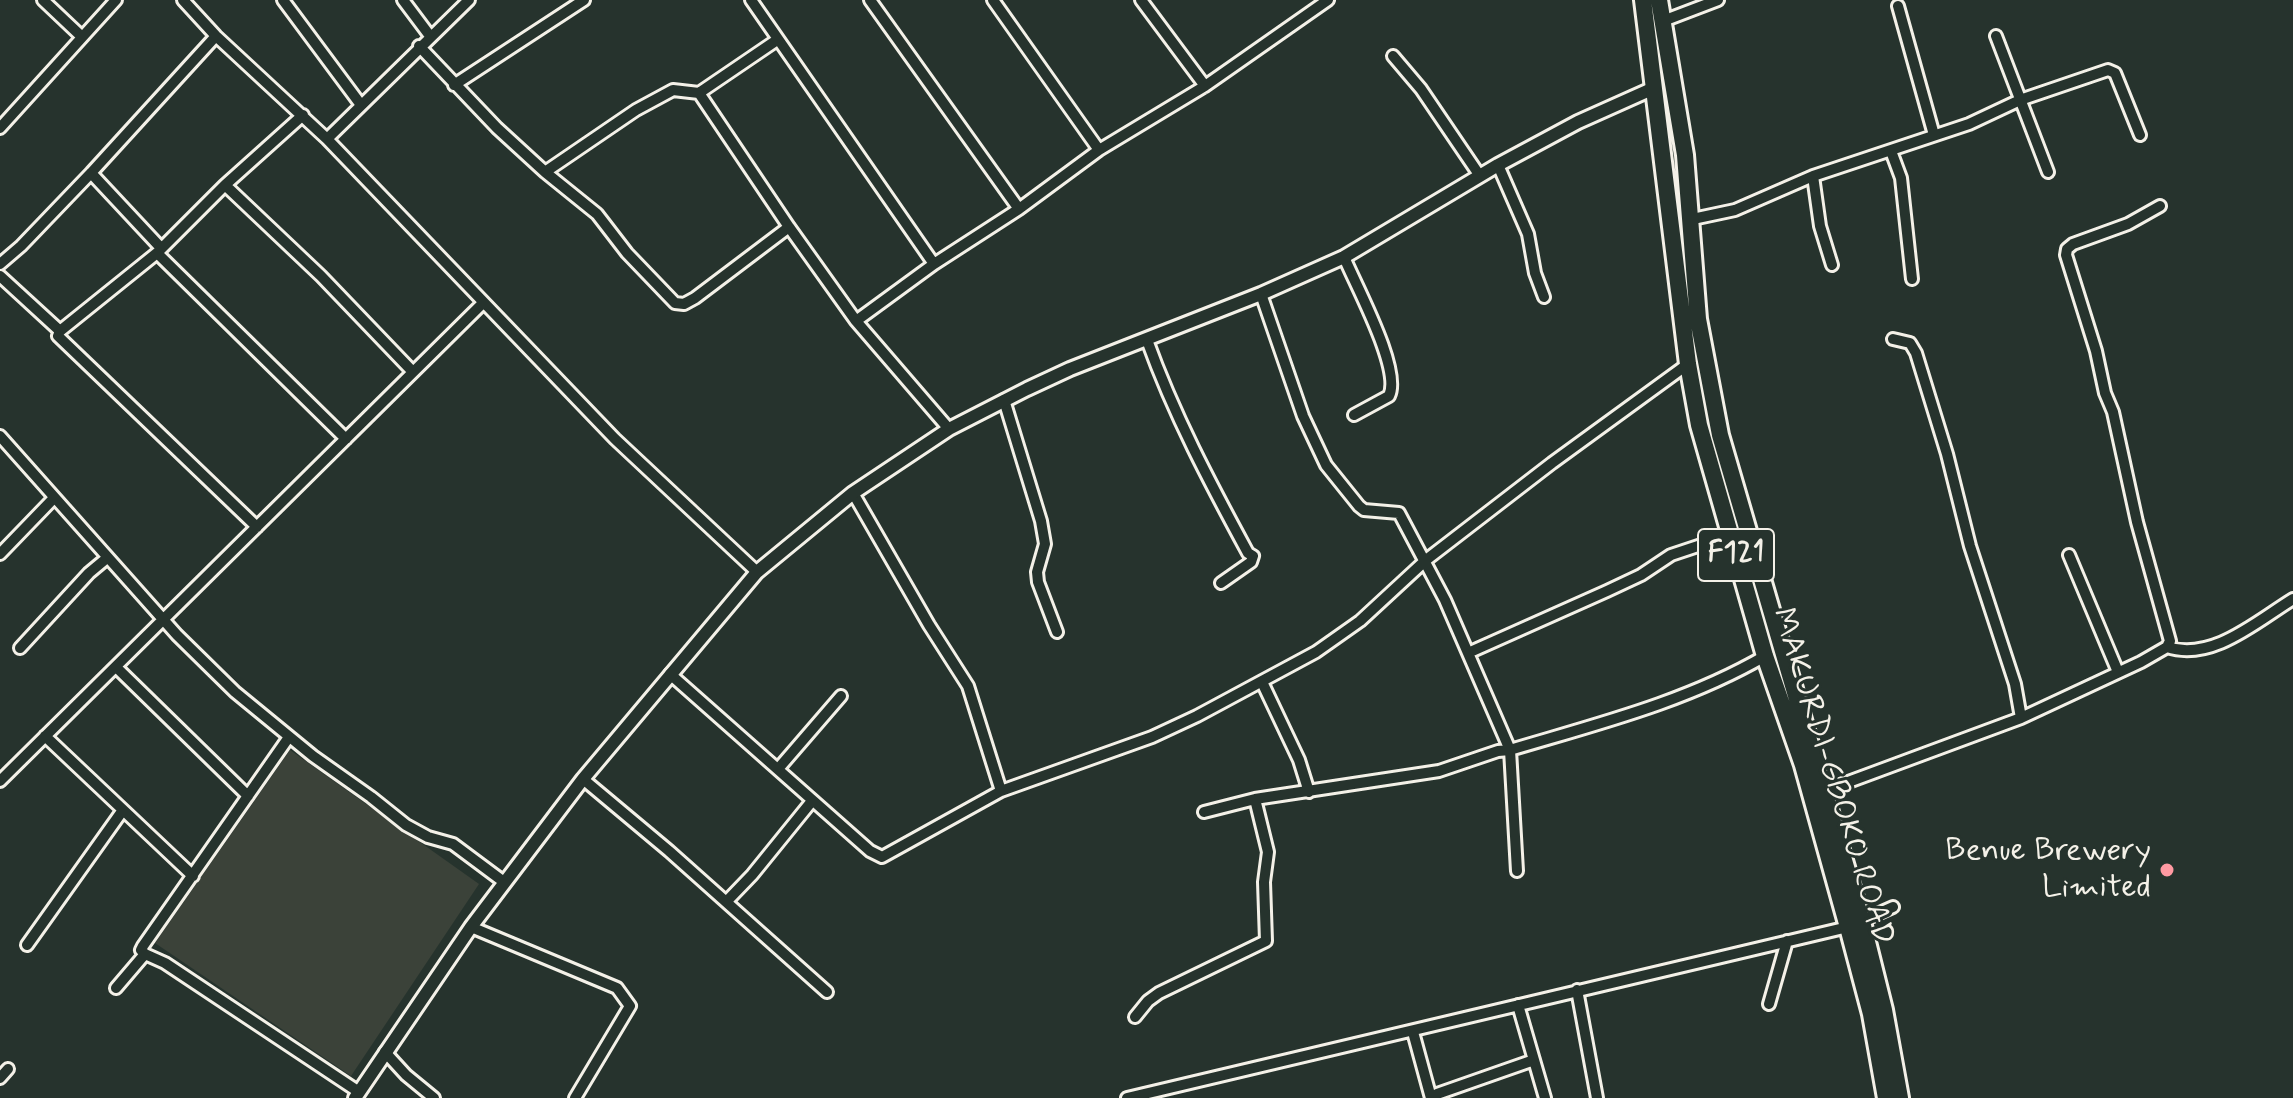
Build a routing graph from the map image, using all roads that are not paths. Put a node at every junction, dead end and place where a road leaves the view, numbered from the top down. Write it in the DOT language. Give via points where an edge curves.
graph roads {
  1 [pos="43,0"];
  2 [pos="116,0"];
  3 [pos="183,0"];
  4 [pos="283,0"];
  5 [pos="403,0"];
  6 [pos="469,0"];
  7 [pos="584,0"];
  8 [pos="751,0"];
  9 [pos="870,0"];
  10 [pos="993,0"];
  11 [pos="1141,0"];
  12 [pos="1328,0"];
  13 [pos="1643,0"];
  14 [pos="1659,0"];
  15 [pos="1718,0"];
  16 [pos="1315,4"];
  17 [pos="1898,6"];
  18 [pos="1663,21"];
  19 [pos="81,36"];
  20 [pos="216,36"];
  21 [pos="430,36"];
  22 [pos="1996,36"];
  23 [pos="777,40"];
  24 [pos="419,46"];
  25 [pos="1393,56"];
  26 [pos="454,85"];
  27 [pos="1205,86"];
  28 [pos="1654,88"];
  29 [pos="699,93"];
  30 [pos="2020,100"];
  31 [pos="361,105"];
  32 [pos="303,115"];
  33 [pos="0,128"];
  34 [pos="1934,135"];
  35 [pos="2140,135"];
  36 [pos="327,139"];
  37 [pos="1099,150"];
  38 [pos="1891,151"];
  39 [pos="1498,165"];
  40 [pos="545,172"];
  41 [pos="2048,172"];
  42 [pos="91,173"];
  43 [pos="1480,176"];
  44 [pos="1813,176"];
  45 [pos="225,185"];
  46 [pos="2160,206"];
  47 [pos="1019,209"];
  48 [pos="1688,220"];
  49 [pos="789,227"];
  50 [pos="159,250"];
  51 [pos="1344,257"];
  52 [pos="0,264"];
  53 [pos="934,264"];
  54 [pos="1832,265"];
  55 [pos="0,276"];
  56 [pos="1912,279"];
  57 [pos="1261,294"];
  58 [pos="1544,297"];
  59 [pos="483,303"];
  60 [pos="856,321"];
  61 [pos="60,331"];
  62 [pos="1893,339"];
  63 [pos="1147,340"];
  64 [pos="1688,364"];
  65 [pos="413,372"];
  66 [pos="1004,400"];
  67 [pos="1354,415"];
  68 [pos="949,429"];
  69 [pos="0,436"];
  70 [pos="346,439"];
  71 [pos="853,493"];
  72 [pos="54,498"];
  73 [pos="257,527"];
  74 [pos="1731,535"];
  75 [pos="0,554"];
  76 [pos="2069,555"];
  77 [pos="107,558"];
  78 [pos="1426,560"];
  79 [pos="757,572"];
  80 [pos="1221,583"];
  81 [pos="2293,599"];
  82 [pos="163,620"];
  83 [pos="1057,632"];
  84 [pos="2167,647"];
  85 [pos="20,648"];
  86 [pos="1468,653"];
  87 [pos="1765,656"];
  88 [pos="116,667"];
  89 [pos="2118,672"];
  90 [pos="670,674"];
  91 [pos="1262,682"];
  92 [pos="841,696"];
  93 [pos="2021,718"];
  94 [pos="45,736"];
  95 [pos="289,737"];
  96 [pos="1510,750"];
  97 [pos="778,769"];
  98 [pos="583,779"];
  99 [pos="0,781"];
  100 [pos="1001,791"];
  101 [pos="1824,791"];
  102 [pos="1309,792"];
  103 [pos="248,796"];
  104 [pos="1255,799"];
  105 [pos="812,801"];
  106 [pos="123,810"];
  107 [pos="1204,812"];
  108 [pos="1517,871"];
  109 [pos="193,876"];
  110 [pos="504,882"];
  111 [pos="727,901"];
  112 [pos="1893,907"];
  113 [pos="1855,924"];
  114 [pos="471,927"];
  115 [pos="1787,941"];
  116 [pos="27,945"];
  117 [pos="145,954"];
  118 [pos="116,988"];
  119 [pos="1577,990"];
  120 [pos="827,992"];
  121 [pos="1769,1004"];
  122 [pos="1518,1005"];
  123 [pos="1135,1017"];
  124 [pos="1413,1032"];
  125 [pos="385,1052"];
  126 [pos="1534,1060"];
  127 [pos="357,1095"];
  128 [pos="1434,1096"];
  129 [pos="434,1098"];
  130 [pos="575,1098"];
  131 [pos="1127,1098"];
  132 [pos="1545,1098"];
  133 [pos="1597,1098"];
  134 [pos="1886,1098"];
  135 [pos="1900,1098"];
  1 -- 19 [label="street"];
  2 -- 19 [label="street"];
  3 -- 20 [label="street"];
  4 -- 31 [label="street"];
  5 -- 21 [label="street"];
  6 -- 21 [label="street"];
  7 -- 26 [label="street"];
  8 -- 23 [label="street"];
  9 -- 47 [label="street"];
  10 -- 37 [label="street"];
  11 -- 27 [label="street"];
  12 -- 16 [label="street"];
  13 -- 28 [label="main road, MAKURDI-GBOKO ROAD / F121"];
  14 -- 18 [label="main road, F121"];
  15 -- 18 [label="street"];
  16 -- 27 [label="street"];
  17 -- 34 [label="street"];
  18 -- 48 [label="main road, F121" via="1685,155"];
  19 -- 33 [label="street"];
  20 -- 32 [label="street"];
  20 -- 42 [label="street"];
  21 -- 24 [label="street"];
  22 -- 30 [label="street"];
  23 -- 29 [label="street"];
  23 -- 53 [label="street"];
  24 -- 26 [label="street"];
  24 -- 31 [label="street"];
  25 -- 43 [label="street"];
  26 -- 40 [label="street"];
  27 -- 37 [label="street"];
  28 -- 39 [label="street"];
  28 -- 64 [label="main road, MAKURDI-GBOKO ROAD / F121"];
  29 -- 40 [label="street" via="673,90"];
  29 -- 49 [label="street"];
  30 -- 34 [label="street"];
  30 -- 35 [label="street" via="2112,69"];
  30 -- 41 [label="street"];
  31 -- 36 [label="street"];
  32 -- 36 [label="street"];
  32 -- 45 [label="street"];
  34 -- 38 [label="street"];
  36 -- 59 [label="street"];
  37 -- 47 [label="street"];
  38 -- 44 [label="street"];
  38 -- 56 [label="street" via="1901,178"];
  39 -- 43 [label="street"];
  39 -- 58 [label="street" via="1528,234"];
  40 -- 49 [label="street" via="597,214 679,305"];
  42 -- 50 [label="street"];
  42 -- 52 [label="street"];
  43 -- 51 [label="street"];
  44 -- 48 [label="street" via="1735,210"];
  44 -- 54 [label="street"];
  45 -- 50 [label="street"];
  45 -- 65 [label="street"];
  46 -- 84 [label="street" via="2073,244 2066,255 2113,412 2170,641"];
  47 -- 53 [label="street"];
  48 -- 101 [label="main road, F121" via="1698,319 1720,435"];
  49 -- 60 [label="street"];
  50 -- 61 [label="street"];
  50 -- 70 [label="street"];
  51 -- 57 [label="street"];
  51 -- 67 [label="street" via="1393,375 1389,396"];
  53 -- 60 [label="street"];
  55 -- 61 [label="street"];
  57 -- 63 [label="street"];
  57 -- 78 [label="street" via="1303,416 1326,465 1364,510 1399,513"];
  59 -- 65 [label="street"];
  59 -- 79 [label="street" via="615,439"];
  60 -- 68 [label="street"];
  61 -- 73 [label="street" via="62,343"];
  62 -- 93 [label="street" via="1910,343 1916,353"];
  63 -- 66 [label="street"];
  63 -- 80 [label="street" via="1194,453 1253,556"];
  64 -- 74 [label="main road, MAKURDI-GBOKO ROAD / F121" via="1699,425"];
  64 -- 78 [label="street"];
  65 -- 70 [label="street"];
  66 -- 68 [label="street"];
  66 -- 83 [label="street" via="1041,521 1045,544 1038,582"];
  68 -- 71 [label="street"];
  69 -- 72 [label="street"];
  70 -- 73 [label="street"];
  71 -- 79 [label="street"];
  71 -- 100 [label="street" via="968,686"];
  72 -- 75 [label="street"];
  72 -- 77 [label="street"];
  73 -- 82 [label="street"];
  74 -- 86 [label="street" via="1671,555 1619,586"];
  74 -- 87 [label="main road, MAKURDI-GBOKO ROAD / F121"];
  76 -- 89 [label="street"];
  77 -- 82 [label="street"];
  77 -- 85 [label="street"];
  78 -- 86 [label="street"];
  78 -- 91 [label="street" via="1360,621"];
  79 -- 90 [label="street"];
  81 -- 84 [label="street" via="2216,644 2181,652"];
  82 -- 88 [label="street"];
  82 -- 95 [label="street"];
  84 -- 89 [label="street"];
  86 -- 96 [label="street"];
  87 -- 96 [label="street" via="1665,703"];
  87 -- 113 [label="main road, MAKURDI-GBOKO ROAD / F121"];
  88 -- 94 [label="street"];
  88 -- 103 [label="street"];
  89 -- 93 [label="street"];
  90 -- 97 [label="street"];
  90 -- 98 [label="street"];
  91 -- 100 [label="street" via="1152,737"];
  91 -- 102 [label="street"];
  92 -- 97 [label="street"];
  93 -- 101 [label="street"];
  94 -- 99 [label="street"];
  94 -- 106 [label="street"];
  95 -- 103 [label="street"];
  95 -- 110 [label="street" via="406,825 453,844"];
  96 -- 102 [label="street" via="1439,771"];
  96 -- 108 [label="street"];
  97 -- 105 [label="street"];
  98 -- 110 [label="street"];
  98 -- 111 [label="street"];
  100 -- 105 [label="street" via="882,857"];
  101 -- 113 [label="main road, F121"];
  102 -- 104 [label="street"];
  103 -- 109 [label="street"];
  104 -- 107 [label="street"];
  104 -- 123 [label="street" via="1268,852 1266,941 1159,993"];
  105 -- 111 [label="street"];
  106 -- 109 [label="street"];
  106 -- 116 [label="street"];
  109 -- 117 [label="street" via="143,946"];
  110 -- 114 [label="street"];
  111 -- 120 [label="street"];
  112 -- 113 [label="street"];
  113 -- 115 [label="street"];
  113 -- 134 [label="main road, MAKURDI-GBOKO ROAD / F121"];
  113 -- 135 [label="main road, F121" via="1884,1010"];
  114 -- 125 [label="street"];
  114 -- 130 [label="street" via="617,988 627,1001 630,1006"];
  115 -- 119 [label="street"];
  115 -- 121 [label="street"];
  117 -- 118 [label="street"];
  117 -- 127 [label="street"];
  119 -- 122 [label="street"];
  119 -- 133 [label="street"];
  122 -- 124 [label="street"];
  122 -- 126 [label="street"];
  124 -- 128 [label="street"];
  124 -- 131 [label="street"];
  125 -- 127 [label="street"];
  125 -- 129 [label="street"];
  126 -- 128 [label="street"];
  126 -- 132 [label="street"];
}
